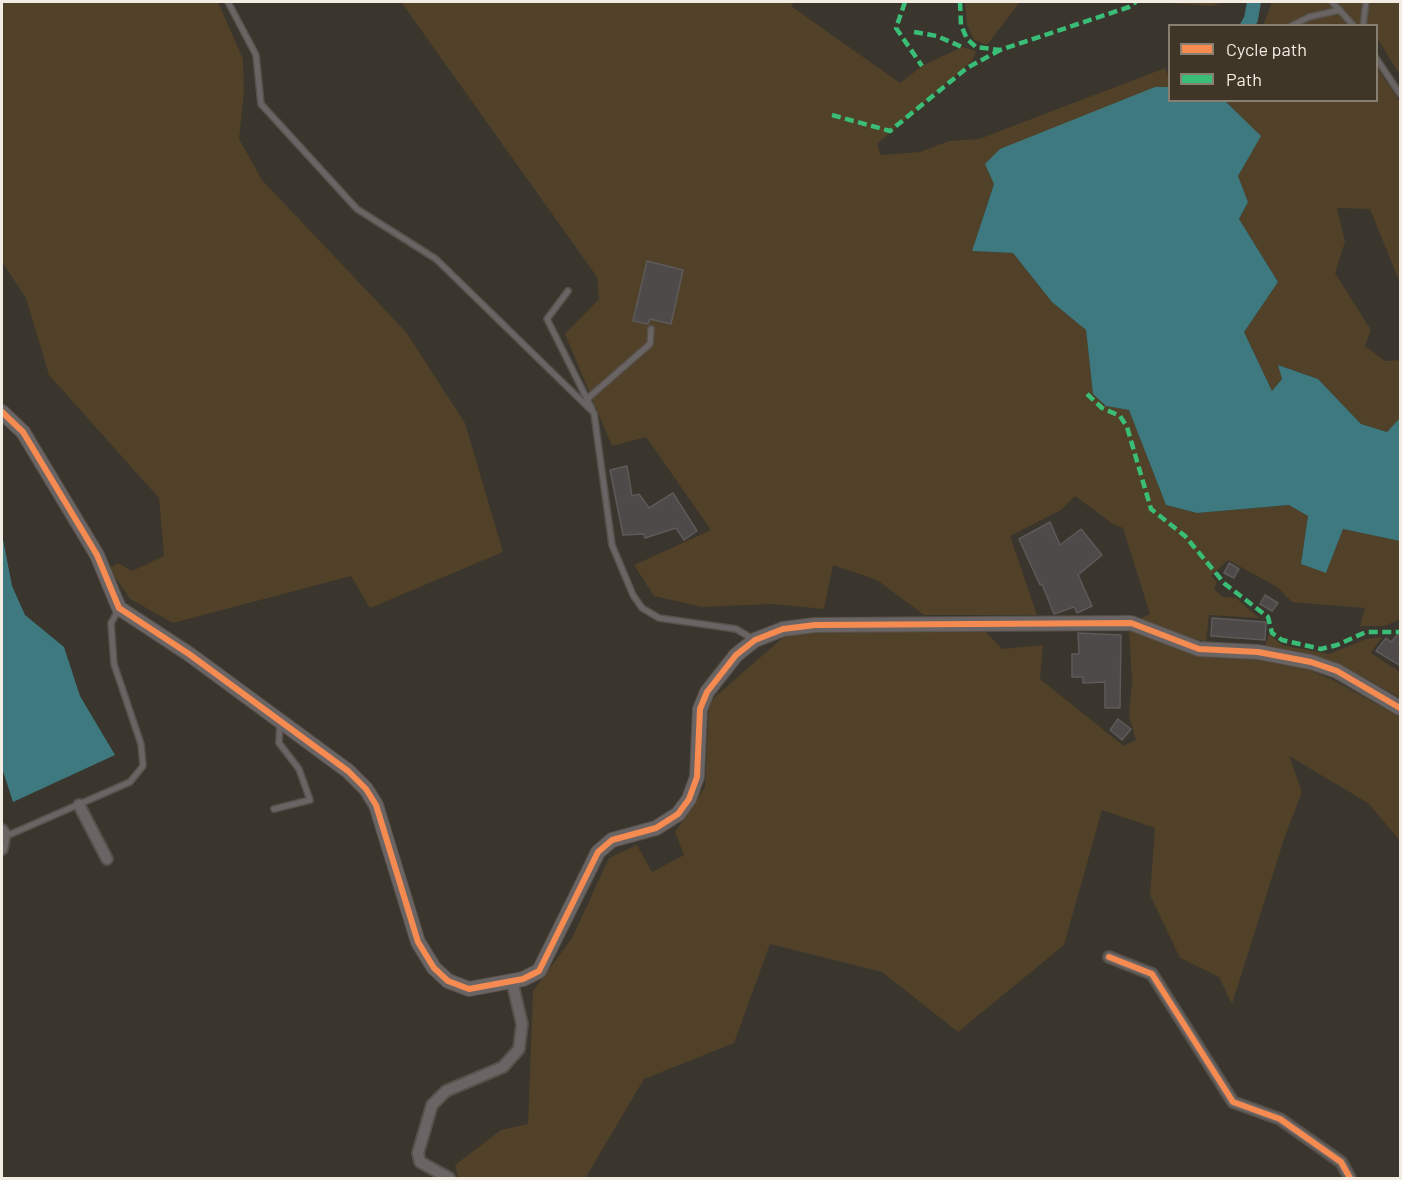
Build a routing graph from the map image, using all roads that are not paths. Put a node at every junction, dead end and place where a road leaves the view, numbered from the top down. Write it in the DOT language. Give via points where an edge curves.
graph roads {
  1 [pos="228,2"];
  2 [pos="1332,2"];
  3 [pos="1366,2"];
  4 [pos="1340,10"];
  5 [pos="1295,24"];
  6 [pos="1352,24"];
  7 [pos="1363,24"];
  8 [pos="1378,60"];
  9 [pos="1401,94"];
  10 [pos="568,291"];
  11 [pos="651,329"];
  12 [pos="587,399"];
  13 [pos="2,412"];
  14 [pos="594,413"];
  15 [pos="119,608"];
  16 [pos="755,640"];
  17 [pos="1401,708"];
  18 [pos="281,721"];
  19 [pos="79,805"];
  20 [pos="274,809"];
  21 [pos="3,832"];
  22 [pos="2,849"];
  23 [pos="107,859"];
  24 [pos="1109,957"];
  25 [pos="512,981"];
  26 [pos="449,1179"];
  27 [pos="1350,1179"];
  1 -- 14 [label="lane" via="256,55 261,104 357,209 436,259"];
  2 -- 4 [label="lane"];
  3 -- 7 [label="lane"];
  4 -- 5 [label="lane"];
  4 -- 6 [label="lane"];
  8 -- 9 [label="lane"];
  10 -- 12 [label="lane" via="547,319"];
  11 -- 12 [label="lane" via="650,344"];
  12 -- 14 [label="lane"];
  13 -- 15 [label="street" via="30,442 97,555"];
  14 -- 16 [label="lane" via="612,545 642,608 659,618 736,629"];
  15 -- 18 [label="street"];
  15 -- 19 [label="lane" via="111,623 114,664 141,744 143,766 130,782"];
  16 -- 17 [label="street" via="783,629 815,625 1131,623 1199,649 1258,652 1311,662 1337,671"];
  16 -- 25 [label="street" via="736,655 707,692 700,709 697,777 689,800 678,814 656,828 612,840 598,852 539,971"];
  18 -- 20 [label="lane" via="279,742 299,769 310,800"];
  18 -- 25 [label="street" via="348,771 376,805 418,942 434,968 448,981 469,989"];
  19 -- 21 [label="lane" via="12,834"];
  19 -- 23 [label="street"];
  21 -- 22 [label="street"];
  24 -- 27 [label="street" via="1152,974 1233,1102 1280,1119 1341,1162"];
  25 -- 26 [label="street" via="522,1024 519,1049 503,1067 446,1090 432,1105 418,1153 420,1162"];
}
